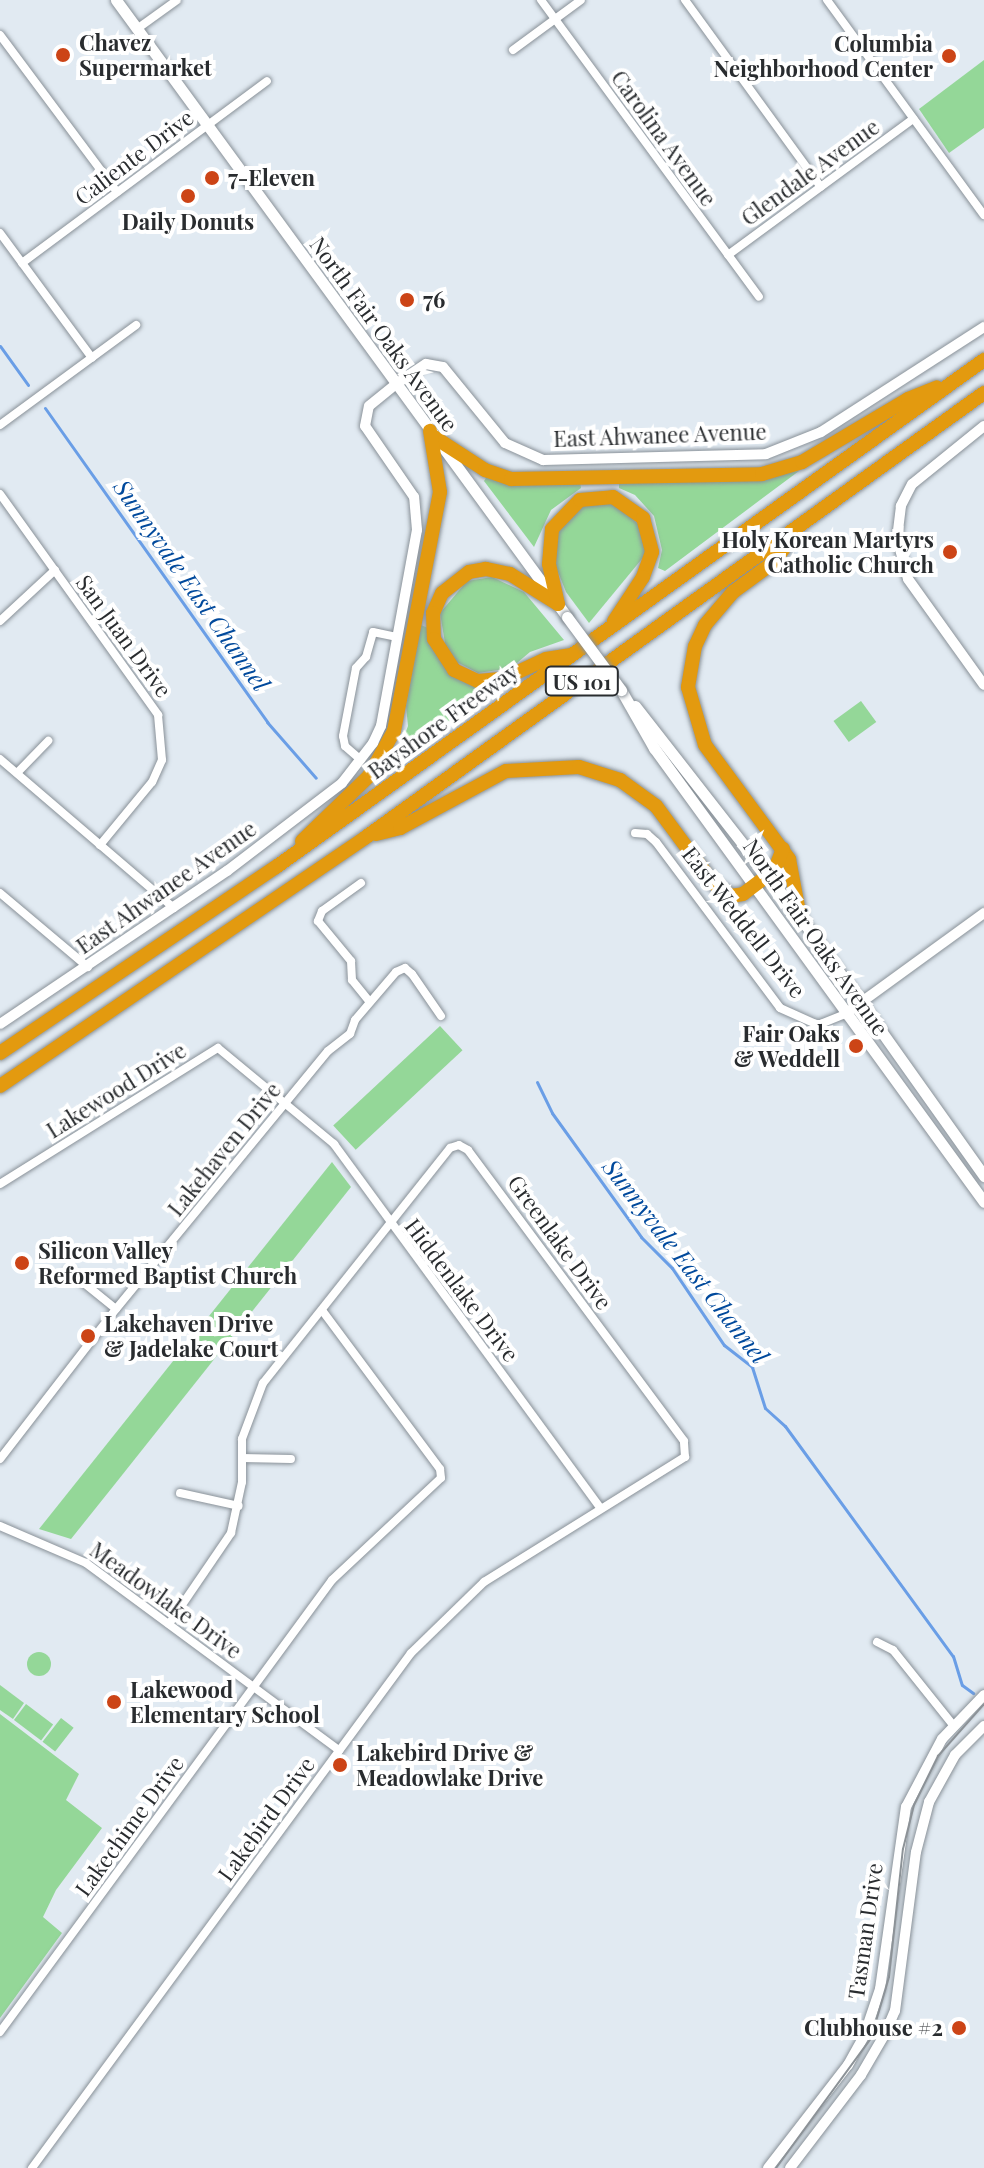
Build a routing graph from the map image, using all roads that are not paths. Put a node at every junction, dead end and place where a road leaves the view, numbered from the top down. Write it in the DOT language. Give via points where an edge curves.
graph roads {
  1 [pos="116,0"];
  2 [pos="177,0"];
  3 [pos="541,0"];
  4 [pos="581,0"];
  5 [pos="685,0"];
  6 [pos="827,0"];
  7 [pos="555,19"];
  8 [pos="137,29"];
  9 [pos="0,35"];
  10 [pos="513,50"];
  11 [pos="267,81"];
  12 [pos="913,119"];
  13 [pos="207,125"];
  14 [pos="821,187"];
  15 [pos="117,192"];
  16 [pos="984,215"];
  17 [pos="0,233"];
  18 [pos="728,255"];
  19 [pos="22,263"];
  20 [pos="759,297"];
  21 [pos="136,325"];
  22 [pos="984,327"];
  23 [pos="92,358"];
  24 [pos="984,360"];
  25 [pos="956,380"];
  26 [pos="396,384"];
  27 [pos="984,393"];
  28 [pos="0,425"];
  29 [pos="984,426"];
  30 [pos="432,434"];
  31 [pos="0,494"];
  32 [pos="799,526"];
  33 [pos="55,570"];
  34 [pos="563,611"];
  35 [pos="0,621"];
  36 [pos="611,627"];
  37 [pos="397,637"];
  38 [pos="572,655"];
  39 [pos="984,685"];
  40 [pos="48,741"];
  41 [pos="0,759"];
  42 [pos="361,760"];
  43 [pos="17,773"];
  44 [pos="635,833"];
  45 [pos="366,837"];
  46 [pos="100,845"];
  47 [pos="783,849"];
  48 [pos="276,867"];
  49 [pos="761,881"];
  50 [pos="361,883"];
  51 [pos="0,893"];
  52 [pos="174,908"];
  53 [pos="984,913"];
  54 [pos="800,917"];
  55 [pos="88,967"];
  56 [pos="370,1002"];
  57 [pos="860,1003"];
  58 [pos="845,1014"];
  59 [pos="441,1016"];
  60 [pos="2,1020"];
  61 [pos="0,1053"];
  62 [pos="0,1086"];
  63 [pos="287,1101"];
  64 [pos="984,1176"];
  65 [pos="0,1184"];
  66 [pos="984,1202"];
  67 [pos="390,1224"];
  68 [pos="69,1271"];
  69 [pos="116,1309"];
  70 [pos="322,1310"];
  71 [pos="686,1453"];
  72 [pos="242,1458"];
  73 [pos="0,1459"];
  74 [pos="291,1459"];
  75 [pos="180,1493"];
  76 [pos="239,1506"];
  77 [pos="600,1507"];
  78 [pos="0,1526"];
  79 [pos="169,1624"];
  80 [pos="877,1642"];
  81 [pos="254,1687"];
  82 [pos="984,1695"];
  83 [pos="953,1725"];
  84 [pos="984,1726"];
  85 [pos="339,1750"];
  86 [pos="0,2032"];
  87 [pos="32,2168"];
  88 [pos="768,2168"];
  89 [pos="790,2168"];
  1 -- 8 [label="main road, North Fair Oaks Avenue"];
  2 -- 8 [label="street"];
  3 -- 7 [label="street, Carolina Avenue"];
  4 -- 7 [label="street"];
  5 -- 14 [label="street"];
  6 -- 12 [label="street"];
  7 -- 10 [label="street"];
  7 -- 18 [label="street, Carolina Avenue"];
  8 -- 13 [label="main road, North Fair Oaks Avenue"];
  9 -- 15 [label="street"];
  11 -- 13 [label="street, Caliente Drive"];
  12 -- 14 [label="street, Glendale Avenue"];
  12 -- 16 [label="street"];
  13 -- 15 [label="street, Caliente Drive"];
  13 -- 26 [label="main road, North Fair Oaks Avenue"];
  14 -- 18 [label="street, Glendale Avenue"];
  15 -- 19 [label="street, Caliente Drive"];
  17 -- 19 [label="street"];
  18 -- 20 [label="street, Carolina Avenue"];
  19 -- 23 [label="street"];
  21 -- 23 [label="street"];
  22 -- 26 [label="street, East Ahwanee Avenue" via="821,432 766,454 543,460 505,443 443,367 426,364"];
  23 -- 28 [label="street"];
  24 -- 25 [label="highway, Bayshore Freeway / US 101"];
  25 -- 30 [label="highway" via="908,399 802,462 762,474 511,479 485,470"];
  25 -- 36 [label="highway, Bayshore Freeway / US 101"];
  26 -- 30 [label="main road, North Fair Oaks Avenue"];
  26 -- 37 [label="street, East Ahwanee Avenue" via="373,401 364,419 414,497"];
  27 -- 32 [label="highway, US 101"];
  29 -- 39 [label="street" via="918,477 901,506 897,538 908,579"];
  30 -- 34 [label="main road, North Fair Oaks Avenue"];
  30 -- 48 [label="highway" via="440,492 389,746 369,776"];
  31 -- 33 [label="street, San Juan Drive"];
  32 -- 45 [label="highway, US 101"];
  32 -- 47 [label="highway" via="774,562 733,592 705,625 695,646 688,687 705,745"];
  33 -- 35 [label="street"];
  33 -- 46 [label="street, San Juan Drive" via="143,688 158,715 163,741 152,782"];
  34 -- 36 [label="highway" via="548,550 557,520 587,497 622,500 643,518 652,552 643,577"];
  34 -- 38 [label="highway" via="510,574 469,572 442,593 433,613 434,639 454,670 478,681 503,679 546,659"];
  34 -- 49 [label="main road, North Fair Oaks Avenue, bridge" via="621,690 654,748"];
  36 -- 38 [label="highway, Bayshore Freeway / US 101"];
  37 -- 42 [label="street, East Ahwanee Avenue" via="381,726"];
  37 -- 42 [label="street" via="373,632 366,657 356,668 343,736 345,746"];
  38 -- 48 [label="highway, Bayshore Freeway / US 101"];
  40 -- 43 [label="street"];
  41 -- 43 [label="street"];
  42 -- 52 [label="street, East Ahwanee Avenue" via="342,783"];
  43 -- 46 [label="street"];
  44 -- 58 [label="street, East Weddell Drive" via="656,842 780,1008 818,1025"];
  45 -- 49 [label="highway" via="400,828 506,771 579,767 620,780 656,806 722,891 743,894"];
  45 -- 62 [label="highway, US 101"];
  46 -- 52 [label="street"];
  47 -- 49 [label="highway"];
  47 -- 54 [label="highway"];
  48 -- 61 [label="highway, Bayshore Freeway / US 101"];
  49 -- 54 [label="main road, North Fair Oaks Avenue"];
  49 -- 58 [label="main road, North Fair Oaks Avenue"];
  50 -- 56 [label="street" via="322,911 318,921 351,961 352,980"];
  51 -- 55 [label="street"];
  52 -- 55 [label="street, East Ahwanee Avenue"];
  53 -- 57 [label="street, East Weddell Drive"];
  54 -- 57 [label="main road, North Fair Oaks Avenue"];
  55 -- 60 [label="street, East Ahwanee Avenue"];
  56 -- 59 [label="street" via="405,968"];
  56 -- 63 [label="street, Lakehaven Drive" via="350,1034 328,1051"];
  57 -- 58 [label="street, East Weddell Drive"];
  57 -- 64 [label="main road, North Fair Oaks Avenue"];
  58 -- 66 [label="main road, North Fair Oaks Avenue"];
  63 -- 65 [label="street, Lakewood Drive" via="218,1048"];
  63 -- 67 [label="street, Hiddenlake Drive" via="334,1144"];
  63 -- 69 [label="street, Lakehaven Drive"];
  67 -- 70 [label="street"];
  67 -- 71 [label="street, Greenlake Drive" via="450,1148 468,1150 684,1441"];
  67 -- 77 [label="street, Hiddenlake Drive"];
  68 -- 69 [label="street"];
  69 -- 73 [label="street, Lakehaven Drive"];
  70 -- 72 [label="street" via="263,1383 246,1420"];
  70 -- 81 [label="street, Lakechime Drive" via="440,1469 441,1478 332,1580"];
  71 -- 77 [label="street, Lakebird Drive" via="680,1464"];
  72 -- 74 [label="street"];
  72 -- 76 [label="street"];
  75 -- 76 [label="street"];
  76 -- 79 [label="street" via="231,1533"];
  77 -- 85 [label="street, Lakebird Drive" via="513,1561 450,1612 411,1653"];
  78 -- 79 [label="street, Meadowlake Drive" via="69,1553"];
  79 -- 81 [label="street, Meadowlake Drive"];
  80 -- 83 [label="street" via="893,1650"];
  81 -- 85 [label="street, Meadowlake Drive"];
  81 -- 86 [label="street, Lakechime Drive"];
  82 -- 83 [label="street, Tasman Drive"];
  83 -- 88 [label="street, Tasman Drive" via="919,1774 899,1831 880,1989 868,2027 848,2065"];
  84 -- 89 [label="street, Tasman Drive" via="945,1768 925,1815 895,2011 885,2034 861,2075"];
  85 -- 87 [label="street, Lakebird Drive"];
}
